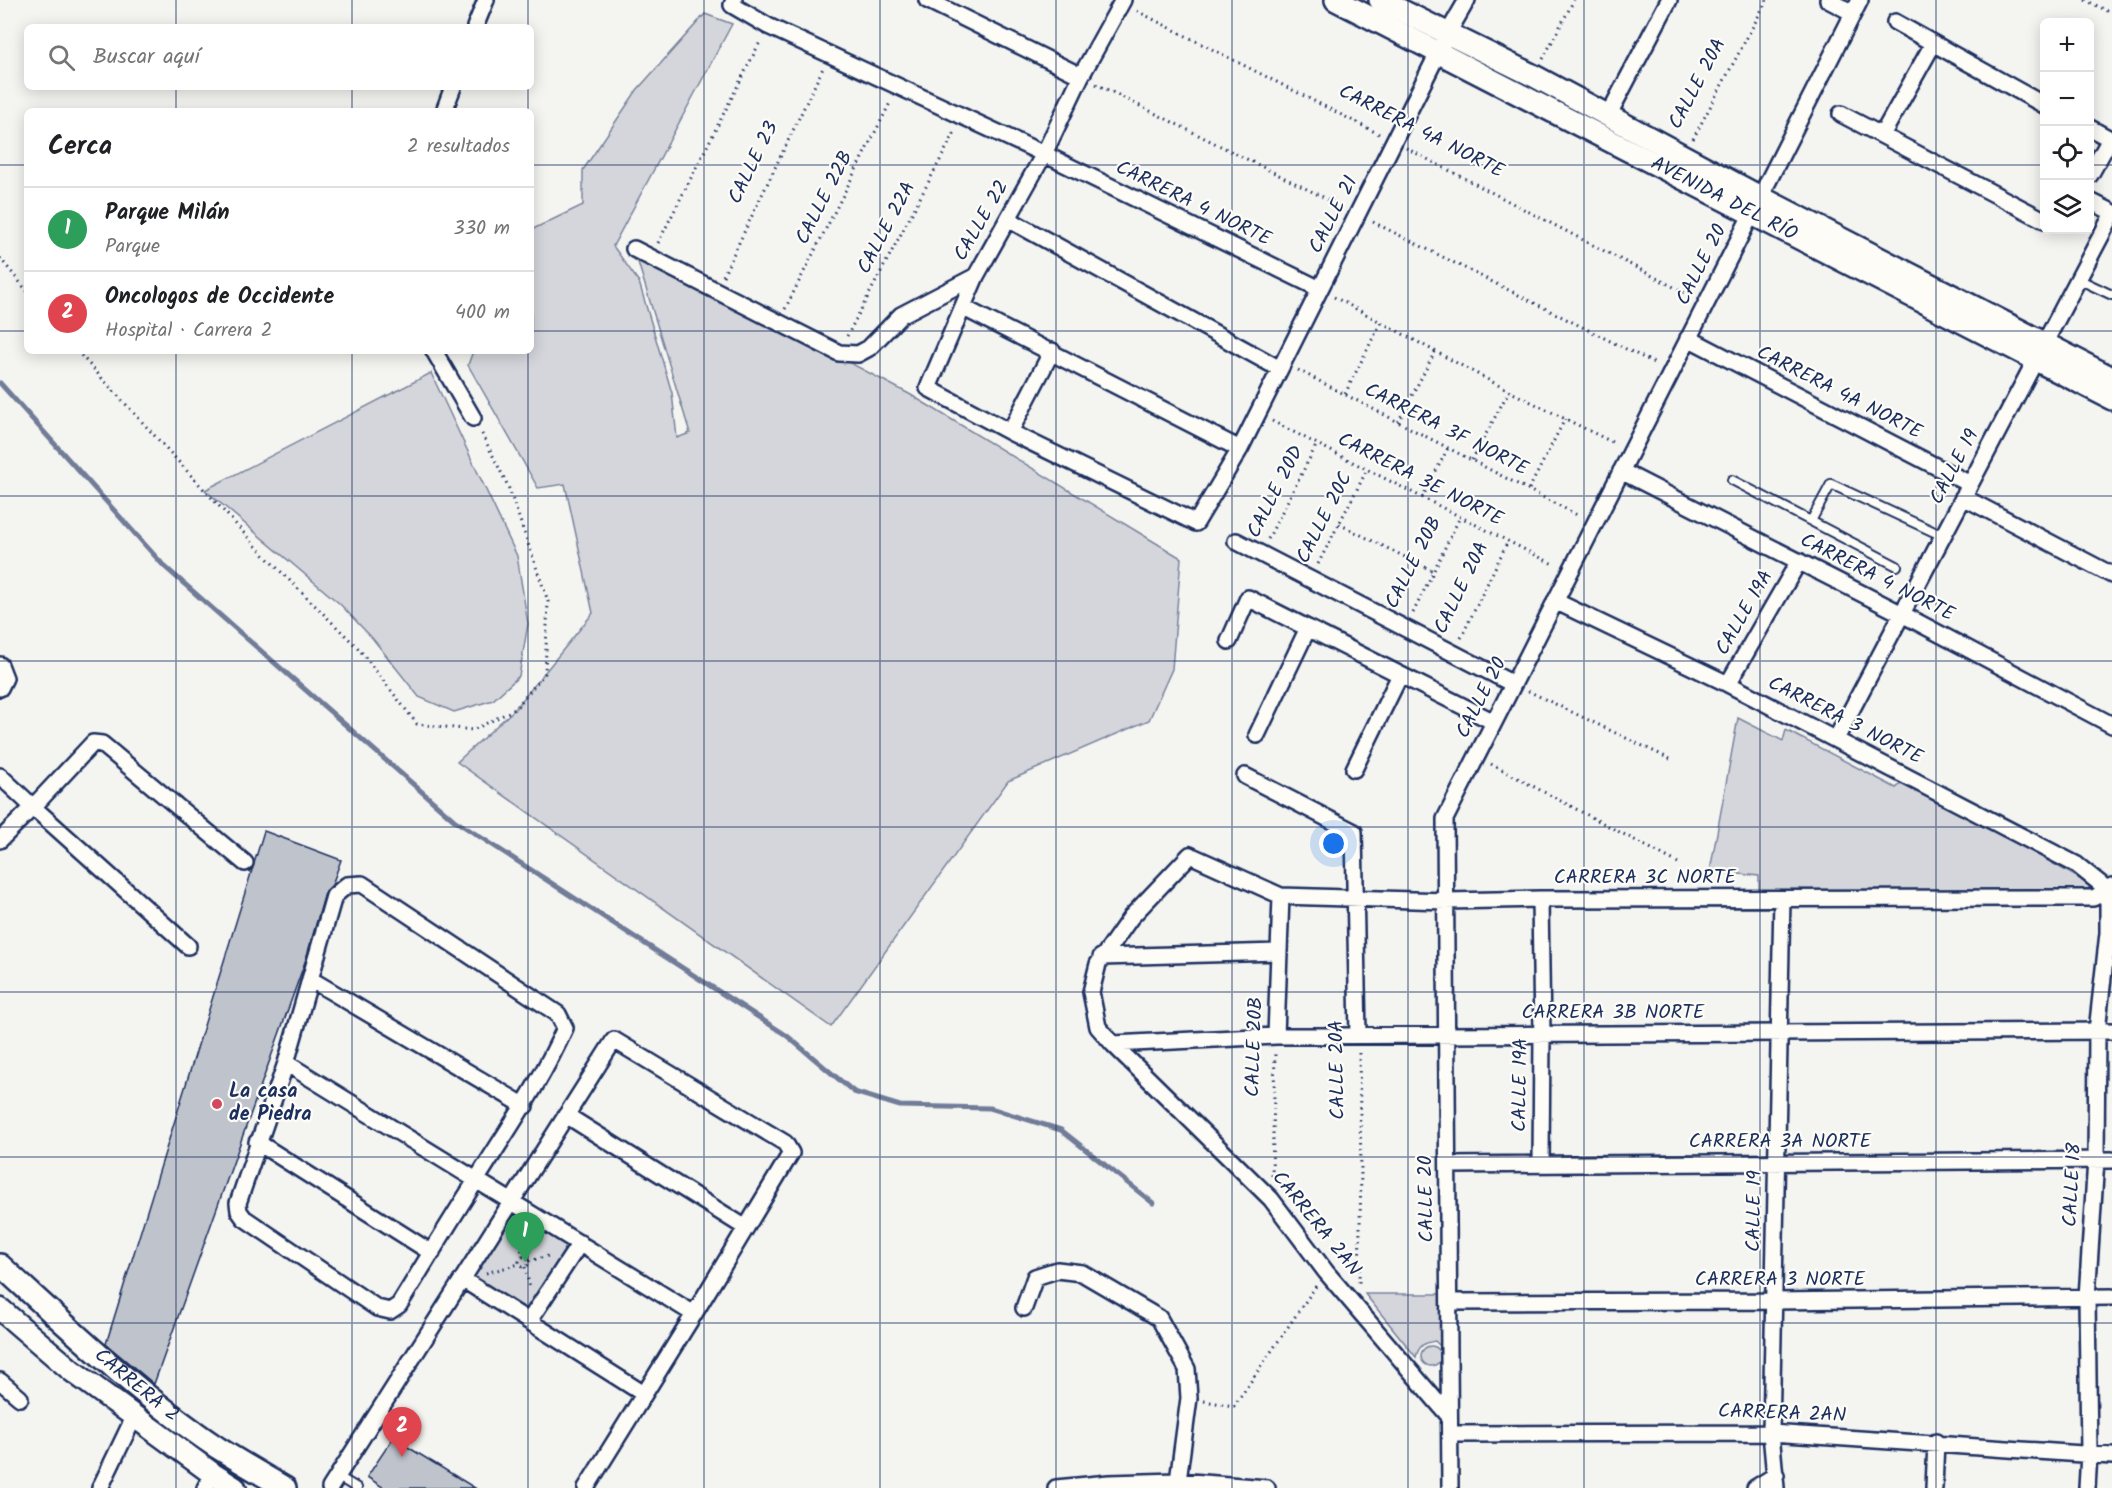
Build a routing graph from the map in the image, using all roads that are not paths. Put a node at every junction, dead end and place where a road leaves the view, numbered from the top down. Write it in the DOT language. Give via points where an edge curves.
graph roads {
  1 [pos="486,0"];
  2 [pos="927,0"];
  3 [pos="1336,0"];
  4 [pos="1380,0"];
  5 [pos="1467,0"];
  6 [pos="1669,0"];
  7 [pos="1828,0"];
  8 [pos="1122,1"];
  9 [pos="730,2"];
  10 [pos="1856,7"];
  11 [pos="1894,22"];
  12 [pos="477,24"];
  13 [pos="1448,33"];
  14 [pos="1933,44"];
  15 [pos="1438,53"];
  16 [pos="1081,76"];
  17 [pos="452,90"];
  18 [pos="2040,103"];
  19 [pos="445,108"];
  20 [pos="1840,114"];
  21 [pos="1608,116"];
  22 [pos="2094,130"];
  23 [pos="1882,135"];
  24 [pos="1044,154"];
  25 [pos="2094,168"];
  26 [pos="2094,203"];
  27 [pos="1755,205"];
  28 [pos="2112,214"];
  29 [pos="2040,218"];
  30 [pos="1008,219"];
  31 [pos="634,249"];
  32 [pos="976,276"];
  33 [pos="2078,279"];
  34 [pos="1320,289"];
  35 [pos="2112,295"];
  36 [pos="964,308"];
  37 [pos="1688,338"];
  38 [pos="1052,351"];
  39 [pos="2040,351"];
  40 [pos="436,354"];
  41 [pos="1282,365"];
  42 [pos="2112,378"];
  43 [pos="2112,399"];
  44 [pos="473,418"];
  45 [pos="1010,432"];
  46 [pos="1240,449"];
  47 [pos="1621,471"];
  48 [pos="1732,480"];
  49 [pos="1967,490"];
  50 [pos="1811,521"];
  51 [pos="1943,536"];
  52 [pos="1236,540"];
  53 [pos="1798,561"];
  54 [pos="1897,566"];
  55 [pos="2112,574"];
  56 [pos="1555,600"];
  57 [pos="1902,614"];
  58 [pos="1308,628"];
  59 [pos="1229,641"];
  60 [pos="0,665"];
  61 [pos="1400,675"];
  62 [pos="1513,684"];
  63 [pos="1728,684"];
  64 [pos="0,688"];
  65 [pos="1494,722"];
  66 [pos="2112,725"];
  67 [pos="1257,735"];
  68 [pos="1836,739"];
  69 [pos="1354,769"];
  70 [pos="0,776"];
  71 [pos="1245,776"];
  72 [pos="33,807"];
  73 [pos="0,840"];
  74 [pos="245,863"];
  75 [pos="2111,890"];
  76 [pos="1281,896"];
  77 [pos="1355,898"];
  78 [pos="1540,899"];
  79 [pos="1782,899"];
  80 [pos="1446,901"];
  81 [pos="188,946"];
  82 [pos="1279,952"];
  83 [pos="1101,957"];
  84 [pos="310,980"];
  85 [pos="2104,1031"];
  86 [pos="1780,1033"];
  87 [pos="1445,1035"];
  88 [pos="1542,1035"];
  89 [pos="1276,1036"];
  90 [pos="1358,1036"];
  91 [pos="1113,1044"];
  92 [pos="286,1063"];
  93 [pos="525,1106"];
  94 [pos="566,1115"];
  95 [pos="257,1142"];
  96 [pos="2096,1160"];
  97 [pos="2112,1160"];
  98 [pos="1777,1162"];
  99 [pos="1541,1164"];
  100 [pos="1448,1165"];
  101 [pos="477,1179"];
  102 [pos="512,1201"];
  103 [pos="746,1228"];
  104 [pos="580,1243"];
  105 [pos="432,1253"];
  106 [pos="0,1265"];
  107 [pos="462,1279"];
  108 [pos="2087,1297"];
  109 [pos="2112,1297"];
  110 [pos="1774,1301"];
  111 [pos="1449,1302"];
  112 [pos="1024,1308"];
  113 [pos="0,1309"];
  114 [pos="694,1314"];
  115 [pos="529,1321"];
  116 [pos="0,1381"];
  117 [pos="644,1394"];
  118 [pos="20,1398"];
  119 [pos="1449,1416"];
  120 [pos="134,1418"];
  121 [pos="1771,1432"];
  122 [pos="1449,1434"];
  123 [pos="1936,1442"];
  124 [pos="2089,1454"];
  125 [pos="2112,1456"];
  126 [pos="209,1481"];
  127 [pos="1178,1481"];
  128 [pos="334,1482"];
  129 [pos="1776,1482"];
  130 [pos="100,1488"];
  131 [pos="235,1488"];
  132 [pos="285,1488"];
  133 [pos="357,1488"];
  134 [pos="586,1488"];
  135 [pos="1056,1488"];
  136 [pos="1266,1488"];
  137 [pos="1449,1488"];
  138 [pos="1755,1488"];
  139 [pos="1934,1488"];
  140 [pos="2087,1488"];
  1 -- 12 [label="street"];
  2 -- 16 [label="street"];
  3 -- 15 [label="street, AVENIDA DEL RÍO"];
  4 -- 13 [label="street, AVENIDA DEL RÍO"];
  5 -- 13 [label="street, CALLE 21"];
  6 -- 21 [label="street"];
  7 -- 10 [label="street"];
  8 -- 16 [label="street, CALLE 22"];
  9 -- 24 [label="street, CARRERA 4 NORTE" via="768,26"];
  10 -- 27 [label="street, CALLE 20"];
  11 -- 14 [label="street"];
  13 -- 15 [label="street, CALLE 21"];
  13 -- 21 [label="street, AVENIDA DEL RÍO"];
  14 -- 18 [label="street"];
  14 -- 23 [label="street"];
  15 -- 27 [label="street, AVENIDA DEL RÍO"];
  15 -- 34 [label="street, CALLE 21"];
  16 -- 24 [label="street, CALLE 22"];
  17 -- 19 [label="street"];
  20 -- 23 [label="street"];
  21 -- 27 [label="street, AVENIDA DEL RÍO" via="1684,156"];
  22 -- 25 [label="street" via="2110,139"];
  23 -- 29 [label="street"];
  24 -- 30 [label="street, CALLE 22"];
  24 -- 34 [label="street, CARRERA 4 NORTE"];
  26 -- 28 [label="street"];
  27 -- 37 [label="street, CALLE 20"];
  27 -- 39 [label="street, AVENIDA DEL RÍO"];
  28 -- 33 [label="street, CALLE 19"];
  30 -- 32 [label="street, CALLE 22"];
  30 -- 41 [label="street"];
  31 -- 32 [label="street, CALLE 22" via="839,353 858,354 869,348 902,315"];
  32 -- 36 [label="street"];
  33 -- 35 [label="lane"];
  33 -- 39 [label="street, CALLE 19"];
  34 -- 41 [label="street, CALLE 21"];
  36 -- 38 [label="street"];
  36 -- 45 [label="street" via="928,388"];
  37 -- 47 [label="street, CALLE 20"];
  37 -- 49 [label="street, CARRERA 4A NORTE"];
  38 -- 45 [label="street"];
  38 -- 46 [label="street"];
  39 -- 42 [label="street, AVENIDA DEL RÍO"];
  39 -- 43 [label="street, AVENIDA DEL RÍO"];
  39 -- 49 [label="street, CALLE 19"];
  40 -- 44 [label="street"];
  41 -- 46 [label="street, CALLE 21"];
  45 -- 46 [label="street, CALLE 21" via="1196,523"];
  47 -- 53 [label="street, CARRERA 4 NORTE"];
  47 -- 56 [label="street, CALLE 20"];
  48 -- 50 [label="lane"];
  49 -- 51 [label="street, CALLE 19"];
  49 -- 55 [label="street, CARRERA 4A NORTE"];
  50 -- 51 [label="lane" via="1831,484"];
  50 -- 54 [label="lane"];
  51 -- 57 [label="street, CALLE 19"];
  52 -- 62 [label="street"];
  53 -- 57 [label="street, CARRERA 4 NORTE"];
  53 -- 63 [label="street, CALLE 19A"];
  56 -- 62 [label="street, CALLE 20"];
  56 -- 63 [label="street, CARRERA 3 NORTE"];
  57 -- 66 [label="street, CARRERA 4 NORTE"];
  57 -- 68 [label="street, CALLE 19"];
  58 -- 59 [label="street" via="1248,598"];
  58 -- 61 [label="street"];
  58 -- 67 [label="street"];
  60 -- 64 [label="street" via="5,678"];
  61 -- 65 [label="street"];
  61 -- 69 [label="street"];
  62 -- 65 [label="street, CALLE 20"];
  63 -- 68 [label="street, CARRERA 3 NORTE"];
  65 -- 80 [label="street, CALLE 20" via="1445,819"];
  68 -- 75 [label="street, CARRERA 3 NORTE" via="2077,865"];
  70 -- 72 [label="street"];
  71 -- 77 [label="street, CALLE 20A" via="1354,832"];
  72 -- 73 [label="street"];
  72 -- 74 [label="street" via="93,743 102,744"];
  72 -- 81 [label="street"];
  75 -- 79 [label="street, CARRERA 3C NORTE" via="2093,898"];
  75 -- 85 [label="street, CALLE 18"];
  76 -- 77 [label="street, CARRERA 3C NORTE"];
  76 -- 82 [label="street, CALLE 20B"];
  76 -- 83 [label="street, CARRERA 3C NORTE" via="1190,855 1131,917"];
  77 -- 80 [label="street, CARRERA 3C NORTE"];
  77 -- 90 [label="street, CALLE 20A"];
  78 -- 79 [label="street, CARRERA 3C NORTE"];
  78 -- 80 [label="street, CARRERA 3C NORTE"];
  78 -- 88 [label="street, CALLE 19A"];
  79 -- 86 [label="street, CALLE 19"];
  80 -- 87 [label="street, CALLE 20"];
  82 -- 83 [label="street"];
  82 -- 89 [label="street, CALLE 20B"];
  83 -- 91 [label="street, CARRERA 2AN" via="1091,992 1098,1027"];
  84 -- 92 [label="street"];
  84 -- 93 [label="street"];
  84 -- 93 [label="street" via="334,896 347,885 362,884 558,1014 565,1028"];
  85 -- 86 [label="street, CARRERA 3B NORTE"];
  85 -- 96 [label="street, CALLE 18"];
  86 -- 88 [label="street, CARRERA 3B NORTE"];
  86 -- 98 [label="street, CALLE 19"];
  87 -- 88 [label="street, CARRERA 3B NORTE"];
  87 -- 90 [label="street, CARRERA 3B NORTE"];
  87 -- 100 [label="street, CALLE 20"];
  88 -- 99 [label="street, CALLE 19A"];
  89 -- 90 [label="street, CARRERA 3B NORTE"];
  89 -- 91 [label="street, CARRERA 3B NORTE"];
  91 -- 119 [label="street, CARRERA 2AN" via="1271,1199 1326,1272"];
  92 -- 95 [label="street"];
  92 -- 101 [label="street"];
  93 -- 101 [label="street"];
  94 -- 102 [label="street"];
  94 -- 103 [label="street"];
  94 -- 103 [label="street" via="614,1040 785,1143 791,1153 788,1160"];
  95 -- 105 [label="street"];
  95 -- 105 [label="street" via="238,1203 244,1218 376,1308 390,1311 399,1305"];
  96 -- 97 [label="street, CARRERA 3A NORTE"];
  96 -- 98 [label="street, CARRERA 3A NORTE"];
  96 -- 108 [label="street, CALLE 18"];
  98 -- 99 [label="street, CARRERA 3A NORTE"];
  98 -- 110 [label="street, CALLE 19"];
  99 -- 100 [label="street, CARRERA 3A NORTE"];
  100 -- 111 [label="street, CALLE 20"];
  101 -- 102 [label="street"];
  101 -- 105 [label="street"];
  102 -- 104 [label="street"];
  102 -- 107 [label="street"];
  103 -- 114 [label="street"];
  104 -- 114 [label="street"];
  104 -- 115 [label="street"];
  106 -- 132 [label="street, CARRERA 2" via="130,1382 219,1448"];
  107 -- 115 [label="street"];
  107 -- 128 [label="street"];
  108 -- 109 [label="street, CARRERA 3 NORTE"];
  108 -- 110 [label="street, CARRERA 3 NORTE"];
  108 -- 124 [label="street, CALLE 18"];
  110 -- 111 [label="street, CARRERA 3 NORTE"];
  110 -- 121 [label="street, CALLE 19"];
  111 -- 119 [label="street, CALLE 20"];
  112 -- 127 [label="street" via="1035,1277 1057,1270 1082,1273 1159,1318 1187,1369 1189,1398"];
  113 -- 120 [label="street, CARRERA 2"];
  114 -- 117 [label="street"];
  115 -- 117 [label="street"];
  116 -- 118 [label="street"];
  117 -- 134 [label="street"];
  119 -- 122 [label="street, CALLE 20"];
  120 -- 126 [label="street, CARRERA 2"];
  120 -- 130 [label="street"];
  121 -- 122 [label="street, CARRERA 2AN"];
  121 -- 123 [label="street, CARRERA 2AN"];
  121 -- 129 [label="street, CALLE 19"];
  122 -- 137 [label="street, CALLE 20"];
  123 -- 124 [label="street, CARRERA 2AN"];
  123 -- 139 [label="street"];
  124 -- 125 [label="street, CARRERA 2AN"];
  124 -- 140 [label="street, CALLE 18"];
  126 -- 131 [label="street, CARRERA 2"];
  127 -- 135 [label="street"];
  127 -- 136 [label="street"];
  128 -- 133 [label="lane"];
  129 -- 138 [label="street"];
}
